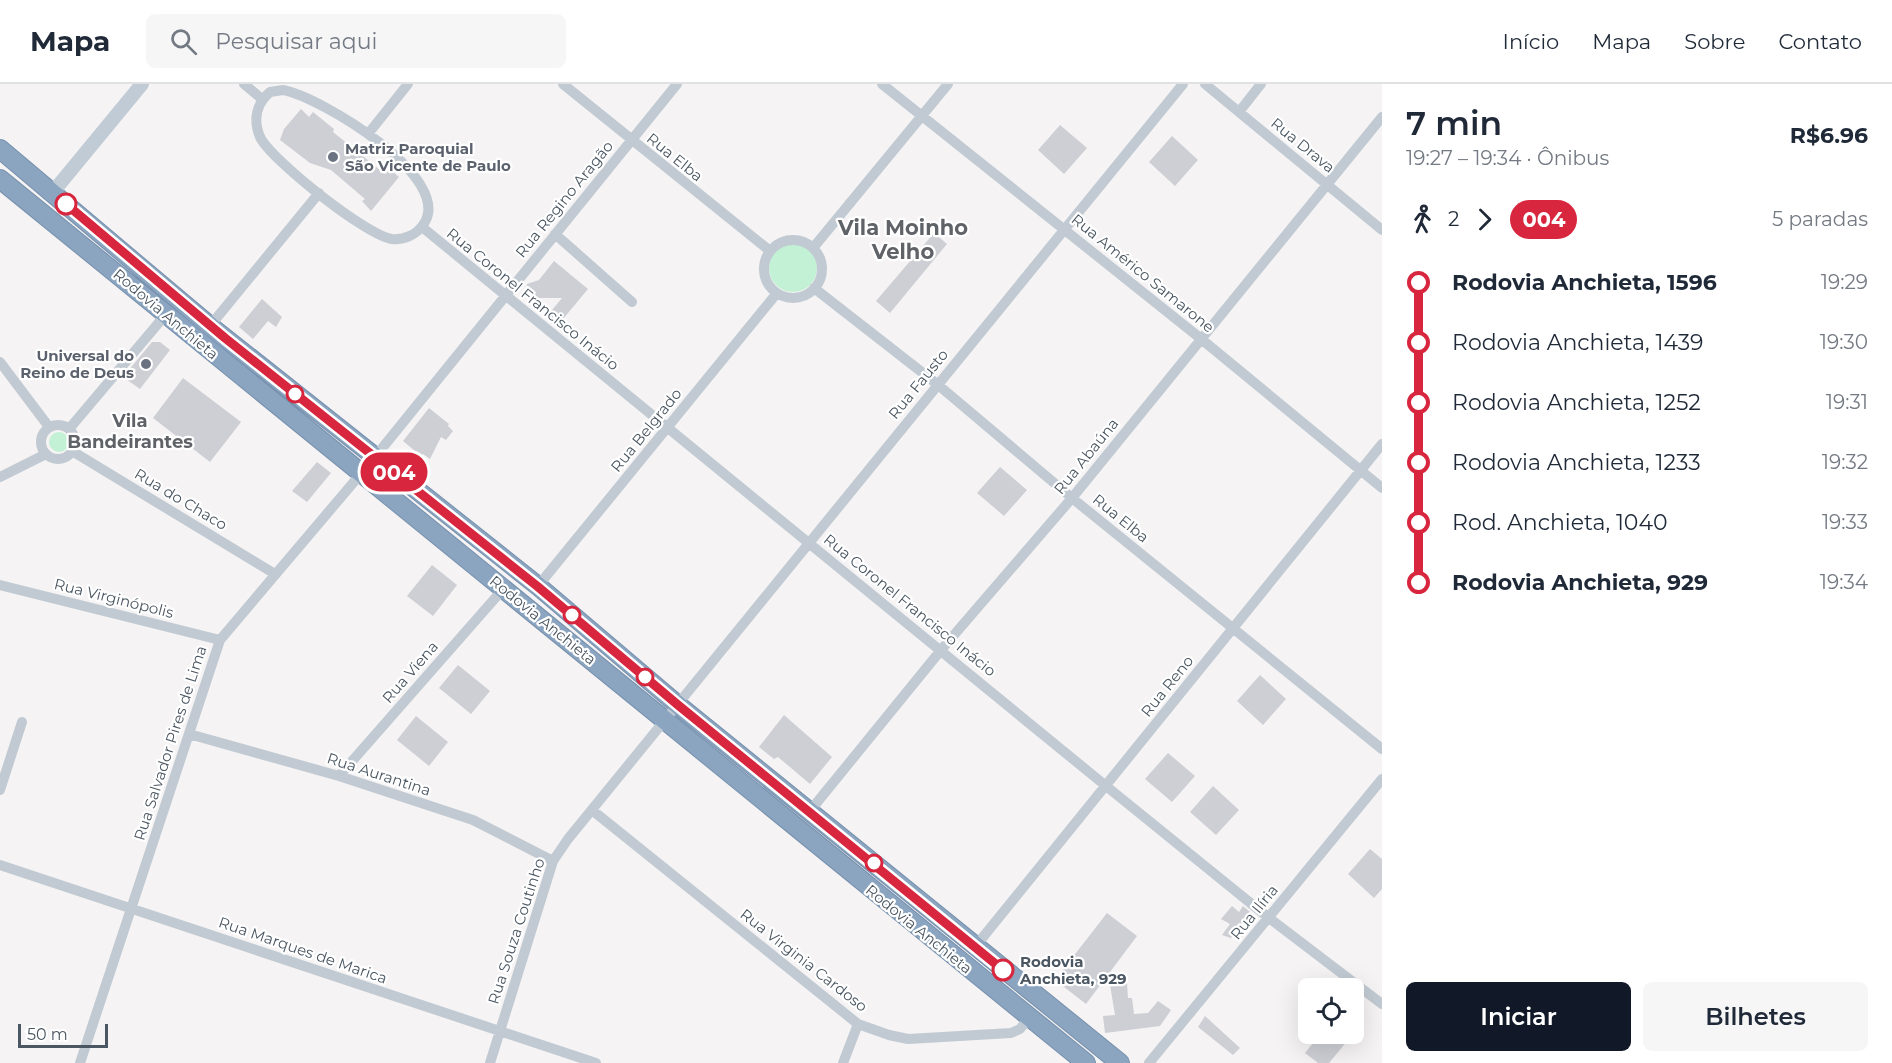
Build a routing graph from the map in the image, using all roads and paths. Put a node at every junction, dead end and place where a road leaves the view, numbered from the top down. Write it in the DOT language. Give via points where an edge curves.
graph roads {
  1 [pos="142,84"];
  2 [pos="244,84"];
  3 [pos="408,84"];
  4 [pos="563,84"];
  5 [pos="677,84"];
  6 [pos="882,84"];
  7 [pos="948,84"];
  8 [pos="1183,84"];
  9 [pos="1204,84"];
  10 [pos="1261,84"];
  11 [pos="262,99"];
  12 [pos="1239,112"];
  13 [pos="922,116"];
  14 [pos="1382,117"];
  15 [pos="368,134"];
  16 [pos="631,141"];
  17 [pos="0,149"];
  18 [pos="0,179"];
  19 [pos="1328,183"];
  20 [pos="53,192"];
  21 [pos="319,194"];
  22 [pos="422,227"];
  23 [pos="1064,229"];
  24 [pos="1382,230"];
  25 [pos="555,234"];
  26 [pos="813,248"];
  27 [pos="770,251"];
  28 [pos="814,288"];
  29 [pos="777,293"];
  30 [pos="504,295"];
  31 [pos="632,302"];
  32 [pos="167,313"];
  33 [pos="210,326"];
  34 [pos="1200,338"];
  35 [pos="0,362"];
  36 [pos="937,384"];
  37 [pos="49,427"];
  38 [pos="69,429"];
  39 [pos="668,429"];
  40 [pos="1382,444"];
  41 [pos="72,451"];
  42 [pos="46,454"];
  43 [pos="375,457"];
  44 [pos="1360,471"];
  45 [pos="361,473"];
  46 [pos="0,477"];
  47 [pos="1382,488"];
  48 [pos="1072,498"];
  49 [pos="809,541"];
  50 [pos="274,574"];
  51 [pos="0,585"];
  52 [pos="537,586"];
  53 [pos="504,588"];
  54 [pos="1233,627"];
  55 [pos="220,640"];
  56 [pos="941,650"];
  57 [pos="678,705"];
  58 [pos="666,720"];
  59 [pos="22,722"];
  60 [pos="189,734"];
  61 [pos="1382,749"];
  62 [pos="339,776"];
  63 [pos="1382,779"];
  64 [pos="1106,786"];
  65 [pos="0,790"];
  66 [pos="592,810"];
  67 [pos="810,811"];
  68 [pos="553,861"];
  69 [pos="0,865"];
  70 [pos="132,908"];
  71 [pos="1269,918"];
  72 [pos="975,947"];
  73 [pos="1382,1004"];
  74 [pos="1028,1018"];
  75 [pos="858,1024"];
  76 [pos="500,1033"];
  77 [pos="80,1063"];
  78 [pos="490,1063"];
  79 [pos="596,1063"];
  80 [pos="843,1063"];
  81 [pos="1086,1063"];
  82 [pos="1120,1063"];
  83 [pos="1149,1063"];
  1 -- 20 [label="street"];
  2 -- 11 [label="street"];
  3 -- 15 [label="street"];
  4 -- 16 [label="street, Rua Elba"];
  5 -- 16 [label="street, Rua Regino Aragão"];
  6 -- 13 [label="street, Rua Américo Samarone"];
  7 -- 13 [label="street"];
  8 -- 23 [label="street, Rua Fausto"];
  9 -- 12 [label="street, Rua Drava"];
  10 -- 12 [label="street"];
  11 -- 15 [label="street" via="274,91 295,92 332,109"];
  11 -- 21 [label="street" via="255,118 261,138 268,149"];
  12 -- 19 [label="street, Rua Drava"];
  13 -- 23 [label="street, Rua Américo Samarone"];
  13 -- 26 [label="street"];
  14 -- 19 [label="street, Rua Abaúna"];
  15 -- 22 [label="street" via="425,188 429,210"];
  16 -- 25 [label="street, Rua Regino Aragão"];
  16 -- 27 [label="street, Rua Elba"];
  17 -- 20 [label="highway, Rodovia Anchieta"];
  18 -- 32 [label="highway, Rodovia Anchieta"];
  19 -- 24 [label="street, Rua Drava"];
  19 -- 34 [label="street, Rua Abaúna"];
  20 -- 33 [label="highway, Rodovia Anchieta"];
  21 -- 22 [label="street" via="373,234 406,238"];
  21 -- 33 [label="street"];
  22 -- 30 [label="street, Rua Coronel Francisco Inácio"];
  23 -- 34 [label="street, Rua Américo Samarone"];
  23 -- 36 [label="street, Rua Fausto"];
  25 -- 30 [label="street, Rua Regino Aragão"];
  25 -- 31 [label="street"];
  26 -- 27 [label="street" via="786,241"];
  26 -- 28 [label="street" via="821,272"];
  27 -- 29 [label="street" via="764,274"];
  28 -- 29 [label="street" via="793,298"];
  28 -- 36 [label="street, Rua Elba"];
  29 -- 39 [label="street, Rua Belgrado"];
  30 -- 39 [label="street, Rua Coronel Francisco Inácio"];
  30 -- 43 [label="street, Rua Regino Aragão"];
  32 -- 38 [label="street"];
  32 -- 45 [label="highway, Rodovia Anchieta"];
  33 -- 43 [label="highway, Rodovia Anchieta"];
  34 -- 44 [label="street, Rua Américo Samarone"];
  34 -- 48 [label="street, Rua Abaúna"];
  35 -- 37 [label="street"];
  36 -- 48 [label="street, Rua Elba"];
  36 -- 49 [label="street, Rua Fausto"];
  37 -- 38 [label="street"];
  37 -- 42 [label="street" via="41,442"];
  38 -- 41 [label="street" via="75,439"];
  39 -- 49 [label="street, Rua Coronel Francisco Inácio"];
  39 -- 52 [label="street, Rua Belgrado"];
  40 -- 44 [label="street, Rua Reno"];
  41 -- 42 [label="street" via="60,459"];
  41 -- 50 [label="street, Rua do Chaco"];
  42 -- 46 [label="street"];
  43 -- 45 [label="street, Rua Regino Aragão"];
  43 -- 52 [label="highway, Rodovia Anchieta"];
  44 -- 47 [label="street, Rua Américo Samarone"];
  44 -- 54 [label="street, Rua Reno"];
  45 -- 50 [label="street, Rua Salvador Pires de Lima"];
  45 -- 53 [label="highway, Rodovia Anchieta"];
  48 -- 54 [label="street, Rua Elba"];
  48 -- 56 [label="street, Rua Abaúna"];
  49 -- 56 [label="street, Rua Coronel Francisco Inácio"];
  49 -- 57 [label="street, Rua Fausto"];
  50 -- 55 [label="street, Rua Salvador Pires de Lima"];
  51 -- 55 [label="street, Rua Virginópolis"];
  52 -- 57 [label="highway, Rodovia Anchieta"];
  53 -- 58 [label="highway, Rodovia Anchieta"];
  53 -- 62 [label="street, Rua Viena"];
  54 -- 61 [label="street, Rua Elba"];
  54 -- 64 [label="street, Rua Reno"];
  55 -- 60 [label="street, Rua Salvador Pires de Lima"];
  56 -- 64 [label="street, Rua Coronel Francisco Inácio"];
  56 -- 67 [label="street, Rua Abaúna"];
  57 -- 58 [label="street, Rua Souza Coutinho"];
  57 -- 67 [label="highway, Rodovia Anchieta"];
  58 -- 66 [label="street, Rua Souza Coutinho"];
  58 -- 74 [label="highway, Rodovia Anchieta"];
  59 -- 65 [label="street"];
  60 -- 62 [label="street, Rua Aurantina"];
  60 -- 70 [label="street, Rua Salvador Pires de Lima"];
  62 -- 68 [label="street, Rua Aurantina" via="473,820"];
  63 -- 71 [label="street, Rua Ilíria"];
  64 -- 71 [label="street, Rua Coronel Francisco Inácio"];
  64 -- 72 [label="street, Rua Reno"];
  66 -- 68 [label="street, Rua Souza Coutinho"];
  66 -- 75 [label="street, Rua Virginia Cardoso"];
  67 -- 72 [label="highway, Rodovia Anchieta"];
  68 -- 76 [label="street, Rua Souza Coutinho"];
  69 -- 70 [label="street, Rua Marques de Marica"];
  70 -- 76 [label="street, Rua Marques de Marica"];
  70 -- 77 [label="street, Rua Salvador Pires de Lima"];
  71 -- 73 [label="street, Rua Coronel Francisco Inácio"];
  71 -- 83 [label="street, Rua Ilíria"];
  72 -- 82 [label="highway, Rodovia Anchieta"];
  74 -- 75 [label="street, Rua Virginia Cardoso" via="1011,1033 951,1038 908,1039"];
  74 -- 81 [label="highway, Rodovia Anchieta"];
  75 -- 80 [label="street"];
  76 -- 78 [label="street, Rua Souza Coutinho"];
  76 -- 79 [label="street, Rua Marques de Marica"];
}
